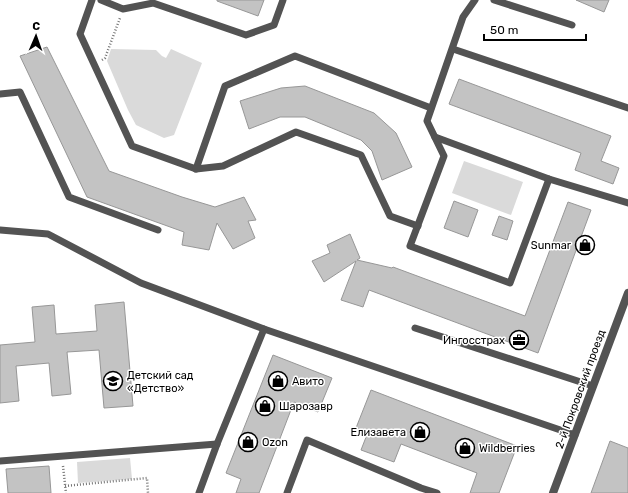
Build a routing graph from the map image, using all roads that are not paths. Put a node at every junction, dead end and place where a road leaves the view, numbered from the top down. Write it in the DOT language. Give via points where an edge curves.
graph roads {
  1 [pos="92,0"];
  2 [pos="101,0"];
  3 [pos="283,0"];
  4 [pos="475,0"];
  5 [pos="494,0"];
  6 [pos="572,25"];
  7 [pos="453,48"];
  8 [pos="0,94"];
  9 [pos="432,108"];
  10 [pos="628,108"];
  11 [pos="435,138"];
  12 [pos="196,169"];
  13 [pos="549,179"];
  14 [pos="628,203"];
  15 [pos="418,226"];
  16 [pos="0,230"];
  17 [pos="158,230"];
  18 [pos="628,293"];
  19 [pos="414,328"];
  20 [pos="264,329"];
  21 [pos="593,386"];
  22 [pos="575,435"];
  23 [pos="217,444"];
  24 [pos="0,461"];
  25 [pos="420,490"];
  26 [pos="199,493"];
  27 [pos="287,493"];
  28 [pos="437,493"];
  29 [pos="553,493"];
  1 -- 12 [label="lane" via="80,34 132,146"];
  2 -- 3 [label="lane" via="123,9 153,3 246,35 274,25"];
  4 -- 7 [label="lane" via="463,17"];
  5 -- 6 [label="lane"];
  7 -- 9 [label="lane"];
  7 -- 10 [label="lane"];
  8 -- 17 [label="lane" via="20,92 69,197"];
  9 -- 11 [label="lane" via="427,121"];
  9 -- 12 [label="lane" via="295,56 225,86"];
  11 -- 13 [label="lane"];
  11 -- 15 [label="lane" via="444,156"];
  12 -- 15 [label="lane" via="223,166 296,132 361,155 390,216"];
  13 -- 14 [label="lane"];
  13 -- 15 [label="lane" via="510,283 410,246"];
  16 -- 20 [label="lane" via="48,234 141,283"];
  18 -- 21 [label="street, 2-й Покровский проезд"];
  19 -- 21 [label="lane"];
  20 -- 22 [label="lane"];
  20 -- 23 [label="lane"];
  21 -- 22 [label="street, 2-й Покровский проезд"];
  22 -- 29 [label="street, 2-й Покровский проезд"];
  23 -- 24 [label="lane"];
  23 -- 26 [label="lane"];
  25 -- 27 [label="lane" via="307,440"];
  25 -- 28 [label="lane"];
}
